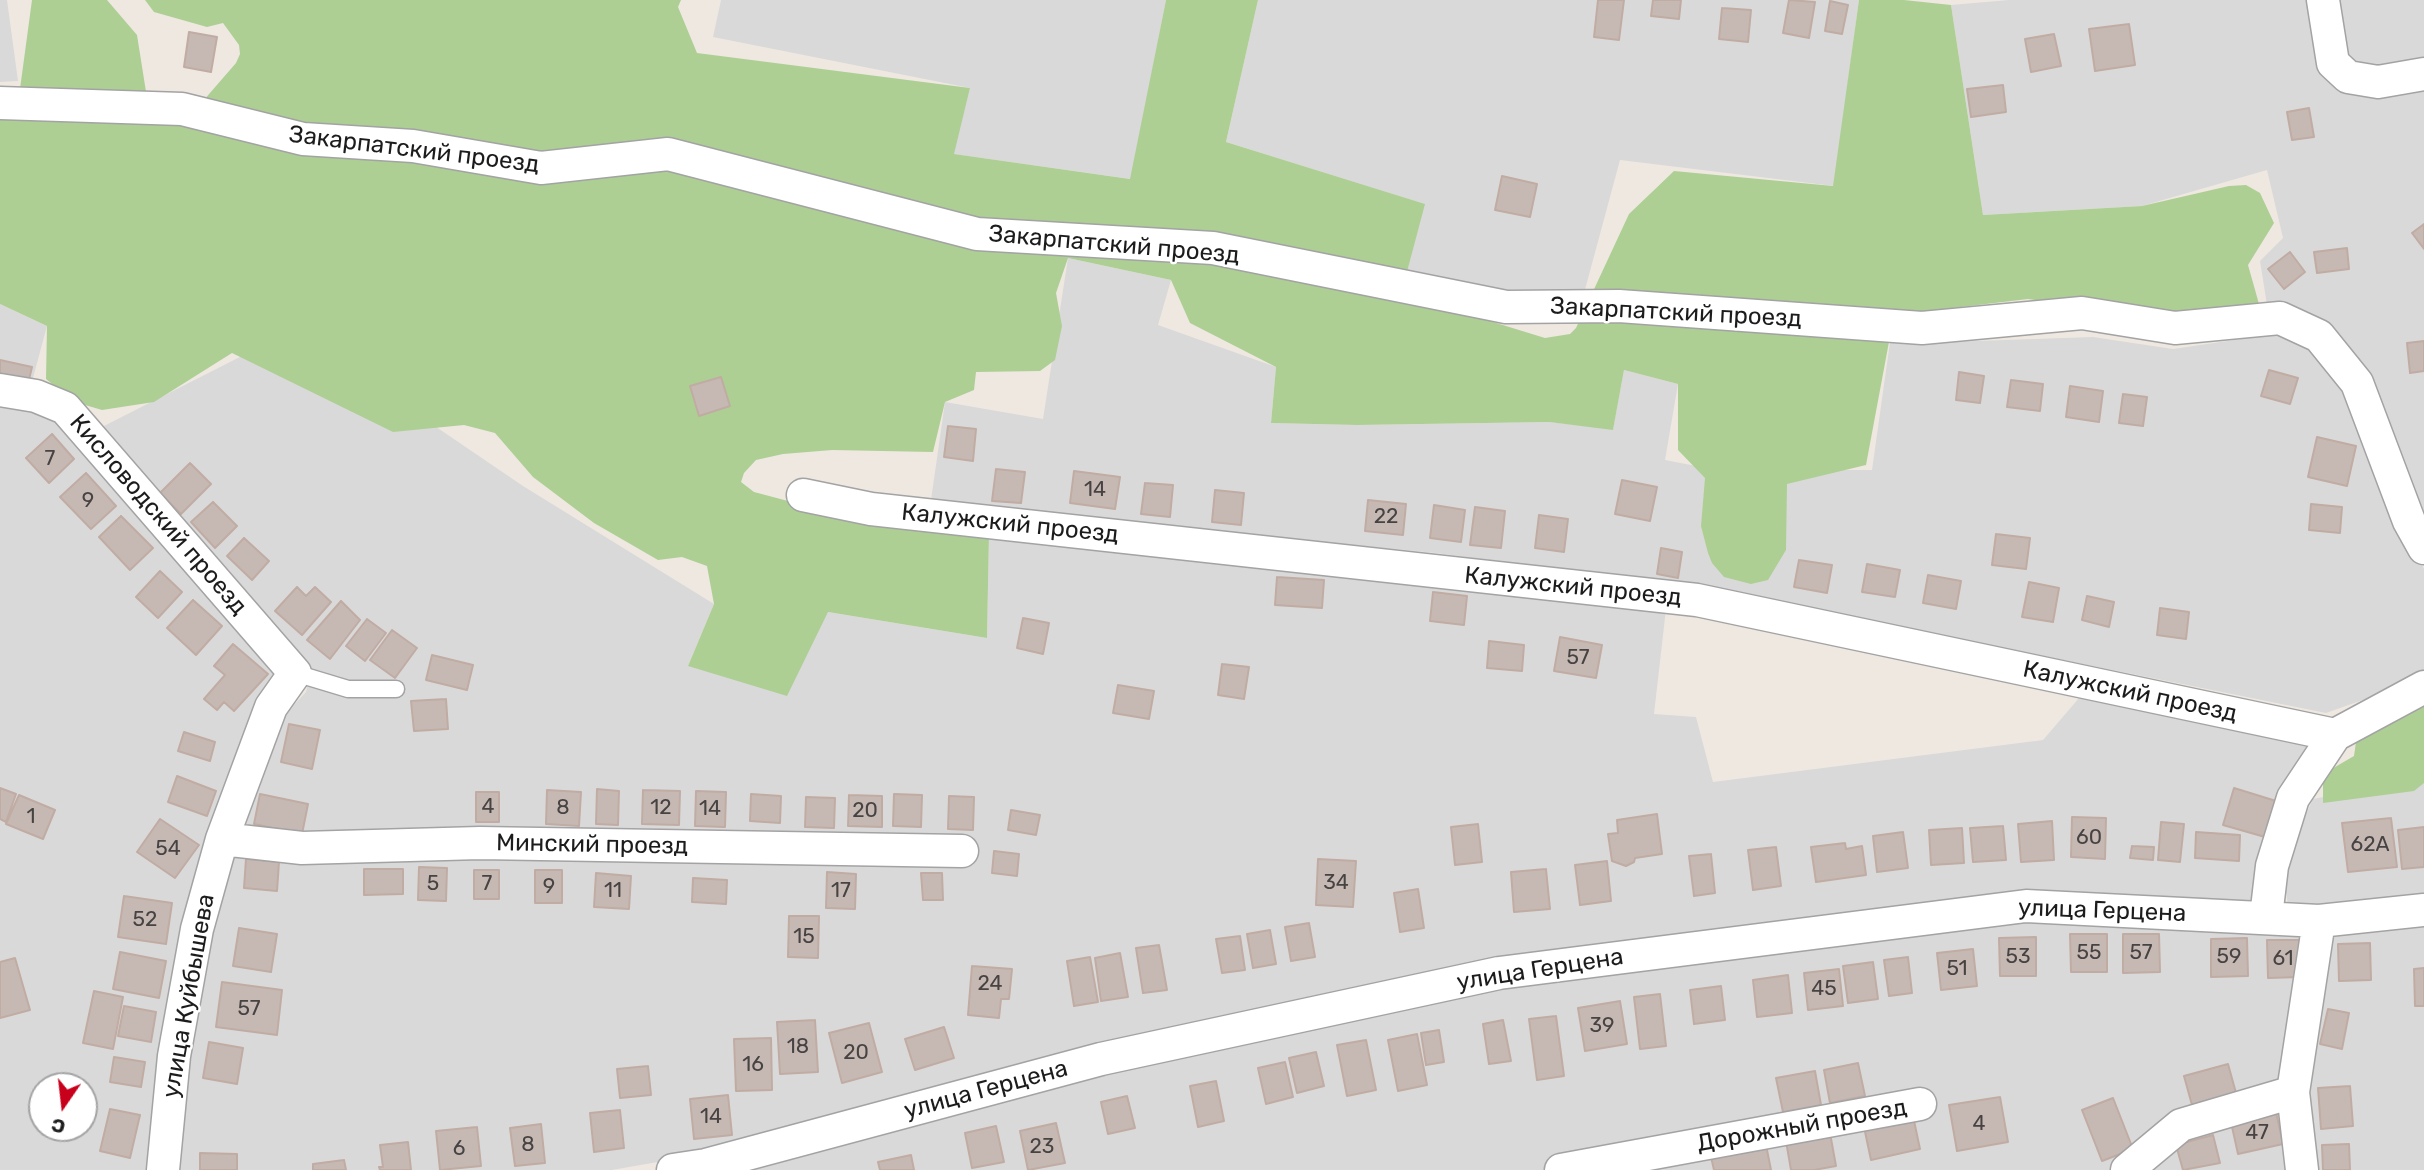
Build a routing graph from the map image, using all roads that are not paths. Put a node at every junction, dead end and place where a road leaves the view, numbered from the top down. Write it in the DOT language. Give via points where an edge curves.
graph roads {
  1 [pos="2323,0"];
  2 [pos="2424,74"];
  3 [pos="0,103"];
  4 [pos="0,390"];
  5 [pos="803,495"];
  6 [pos="2424,548"];
  7 [pos="295,673"];
  8 [pos="2424,687"];
  9 [pos="396,688"];
  10 [pos="2335,735"];
  11 [pos="222,839"];
  12 [pos="962,851"];
  13 [pos="2424,910"];
  14 [pos="2266,917"];
  15 [pos="2319,921"];
  16 [pos="2293,1092"];
  17 [pos="1920,1104"];
  18 [pos="1672,1160"];
  19 [pos="163,1170"];
  20 [pos="673,1170"];
  21 [pos="1561,1170"];
  22 [pos="2127,1170"];
  23 [pos="2302,1170"];
  1 -- 2 [label="street" via="2333,63 2348,77 2378,82"];
  3 -- 6 [label="street, Закарпатский проезд" via="182,109 303,139 413,146 541,168 668,154 977,234 1213,248 1506,307 1619,306 1922,328 2082,313 2175,328 2280,318 2319,336 2357,383 2409,521"];
  4 -- 7 [label="street, Кисловодский проезд" via="36,396 65,408"];
  5 -- 10 [label="street, Калужский проезд" via="871,509 1697,600"];
  7 -- 9 [label="lane" via="348,689"];
  7 -- 11 [label="street, улица Куйбышева" via="271,707"];
  8 -- 10 [label="street"];
  10 -- 14 [label="street" via="2292,798 2272,866"];
  11 -- 12 [label="street, Минский проезд" via="302,848 480,843"];
  11 -- 19 [label="street, улица Куйбышева" via="197,929 174,1056"];
  13 -- 15 [label="street, улица Герцена"];
  14 -- 15 [label="street, улица Герцена"];
  14 -- 20 [label="street, улица Герцена" via="2026,906 1499,973 1101,1059"];
  15 -- 16 [label="street"];
  16 -- 22 [label="street" via="2180,1125"];
  16 -- 23 [label="street"];
  17 -- 18 [label="street, Дорожный проезд"];
  18 -- 21 [label="street, Дорожный проезд"];
}
